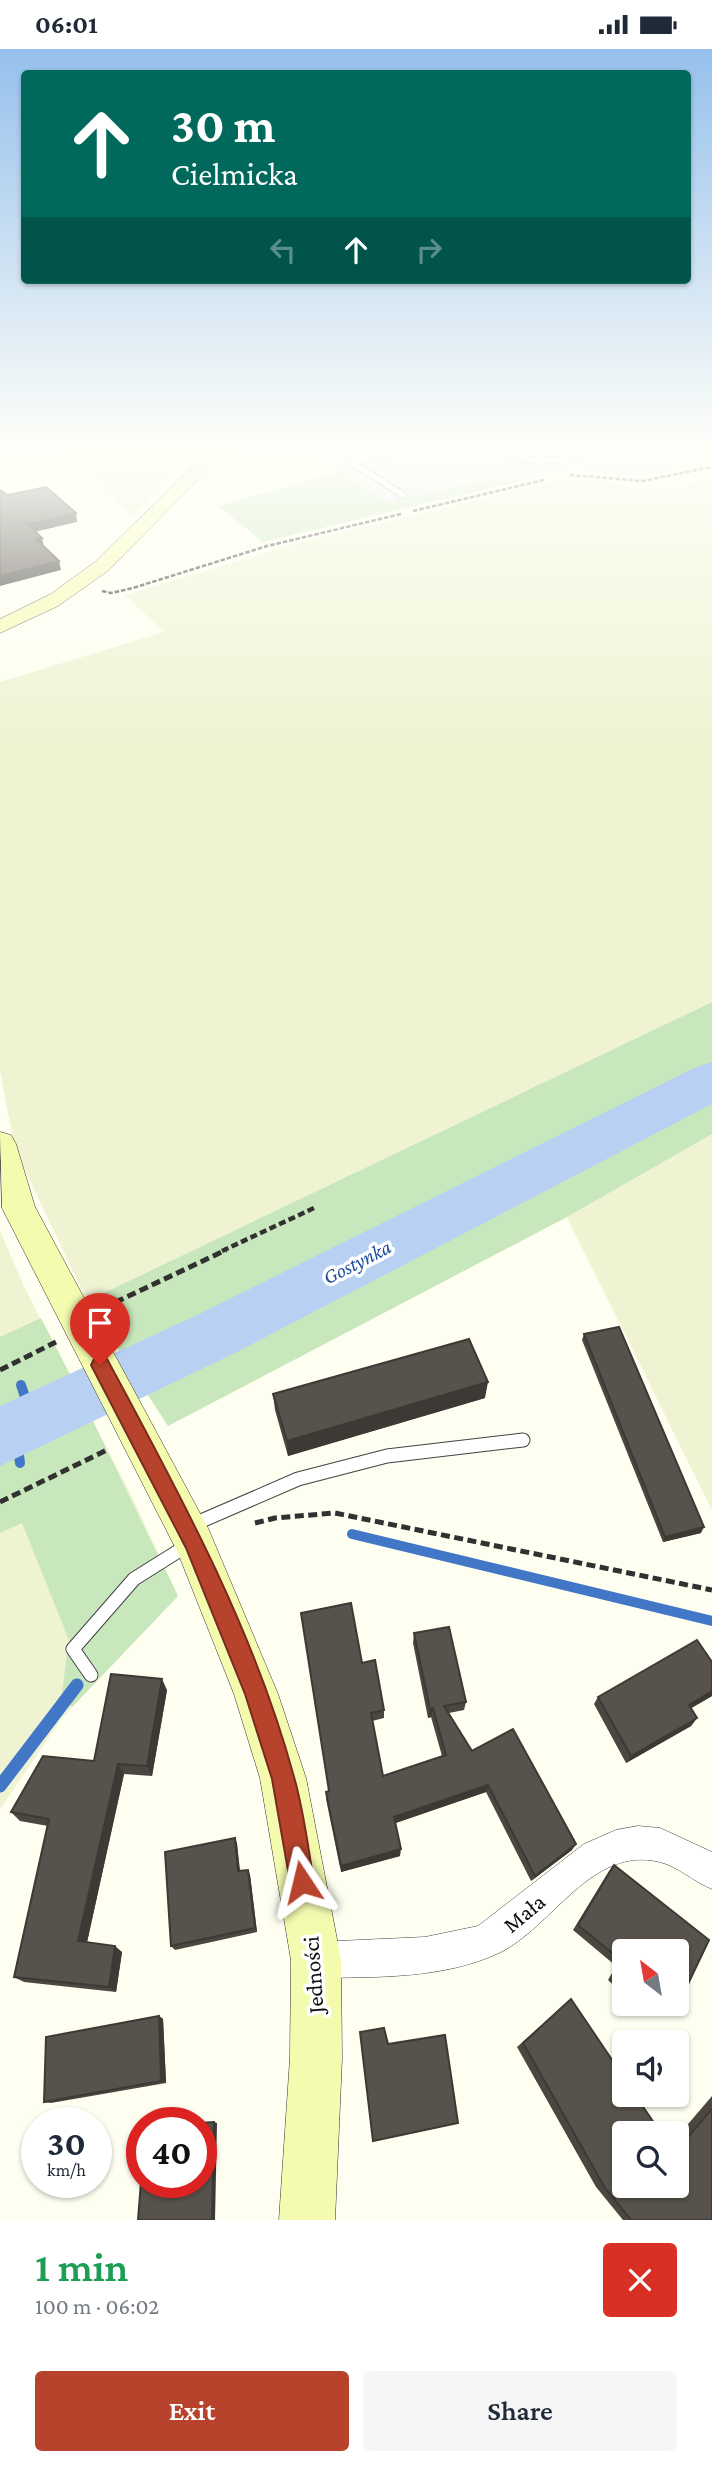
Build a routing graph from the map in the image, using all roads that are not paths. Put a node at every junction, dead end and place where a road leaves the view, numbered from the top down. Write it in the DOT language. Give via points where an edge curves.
graph roads {
  1 [pos="121,545"];
  2 [pos="0,627"];
  3 [pos="0,1144"];
  4 [pos="523,1440"];
  5 [pos="190,1535"];
  6 [pos="91,1675"];
  7 [pos="712,1872"];
  8 [pos="316,1960"];
  9 [pos="307,2220"];
  1 -- 2 [label="street" via="59,597"];
  3 -- 5 [label="street, Jedności" via="19,1208"];
  4 -- 5 [label="lane" via="387,1456 298,1479"];
  5 -- 6 [label="lane" via="134,1579 73,1649"];
  5 -- 8 [label="street, Jedności" via="256,1694 283,1779"];
  7 -- 8 [label="street, Mała" via="669,1845 623,1844 592,1858 484,1942 380,1959"];
  8 -- 9 [label="street, Jedności"];
}
